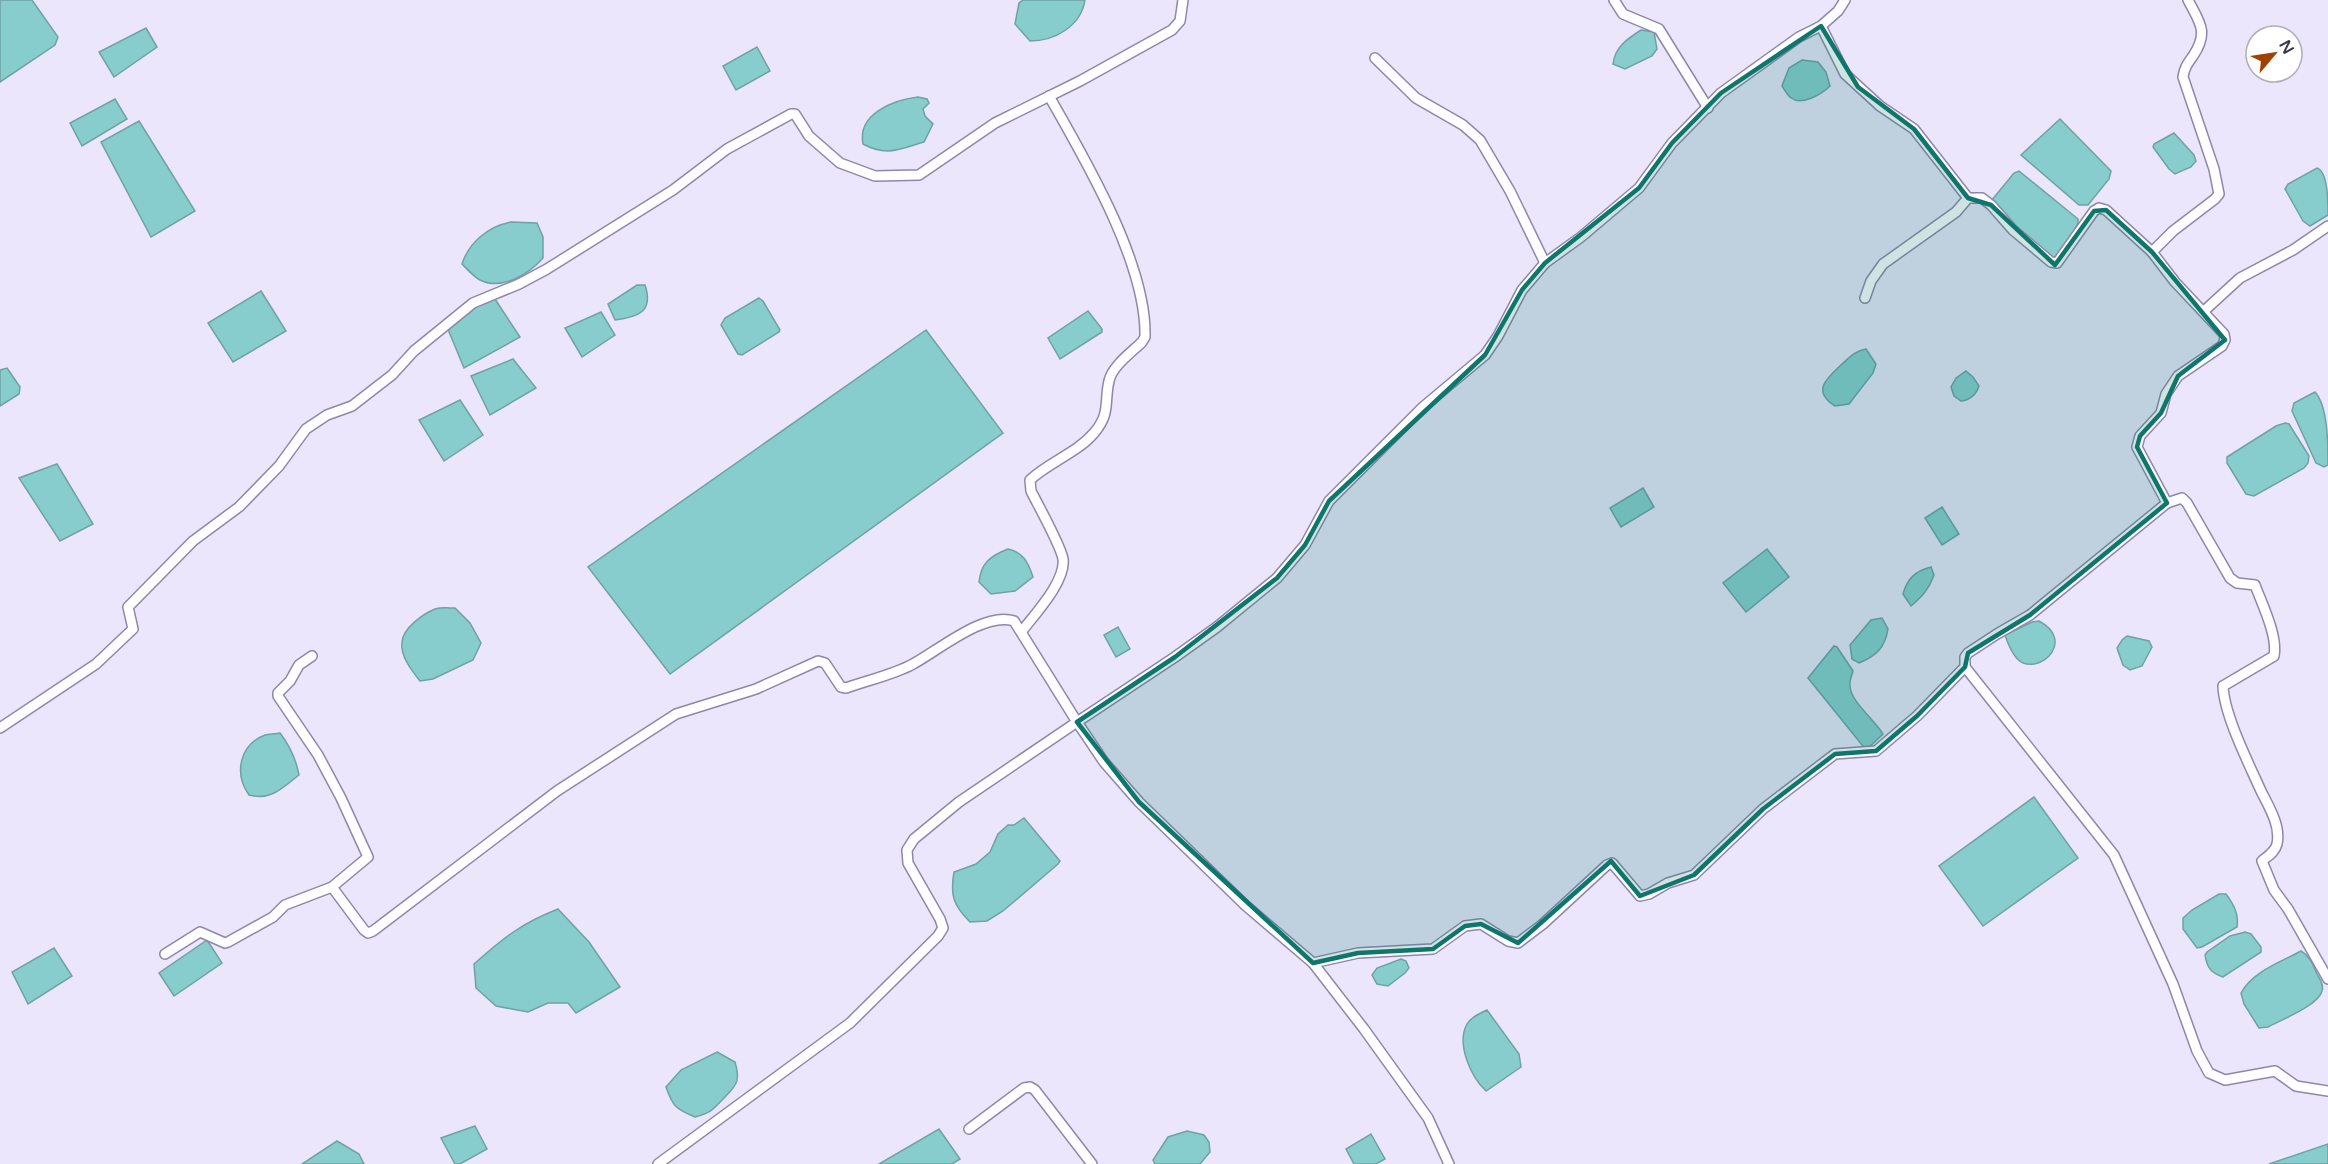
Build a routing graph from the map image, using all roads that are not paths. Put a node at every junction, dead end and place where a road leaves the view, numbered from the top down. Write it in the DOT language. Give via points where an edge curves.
graph roads {
  1 [pos="1184,0"];
  2 [pos="1614,0"];
  3 [pos="1845,0"];
  4 [pos="2188,0"];
  5 [pos="1821,26"];
  6 [pos="1376,58"];
  7 [pos="1049,96"];
  8 [pos="1708,108"];
  9 [pos="1968,198"];
  10 [pos="2328,226"];
  11 [pos="2152,252"];
  12 [pos="1545,263"];
  13 [pos="1865,298"];
  14 [pos="2204,311"];
  15 [pos="2167,503"];
  16 [pos="1022,631"];
  17 [pos="312,656"];
  18 [pos="1965,667"];
  19 [pos="1077,722"];
  20 [pos="0,728"];
  21 [pos="332,887"];
  22 [pos="165,954"];
  23 [pos="1313,963"];
  24 [pos="2328,978"];
  25 [pos="2328,1091"];
  26 [pos="969,1129"];
  27 [pos="658,1164"];
  28 [pos="1092,1164"];
  29 [pos="1449,1164"];
  1 -- 7 [label="street" via="1180,21 1172,30"];
  2 -- 8 [label="street" via="1623,14 1659,29"];
  3 -- 5 [label="street"];
  4 -- 11 [label="street" via="2203,34 2183,77 2219,194"];
  5 -- 8 [label="street" via="1799,37 1721,93"];
  5 -- 9 [label="street" via="1845,74 1880,106 1914,129"];
  6 -- 12 [label="street" via="1416,98 1463,125 1480,140"];
  7 -- 16 [label="street" via="1122,238 1136,278 1145,336 1109,379 1107,410 1094,433 1030,480 1031,491 1063,558 1058,582"];
  7 -- 20 [label="street" via="995,123 919,175 907,177 875,176 840,163 809,136 795,114 727,149 673,190 565,258 519,284 473,303 352,406 327,415 306,429 279,466 239,507 194,541 128,607 133,629 96,664"];
  8 -- 12 [label="street" via="1672,143 1639,188"];
  9 -- 11 [label="street" via="1982,198 2053,264 2099,208"];
  9 -- 13 [label="street" via="1956,212 1883,264"];
  10 -- 14 [label="street" via="2294,250 2240,278"];
  11 -- 14 [label="street"];
  12 -- 19 [label="street" via="1522,290 1485,355 1423,408 1329,501 1305,545 1277,579 1176,657"];
  14 -- 15 [label="street" via="2225,340 2178,376 2166,394 2161,413 2140,436 2137,447"];
  15 -- 18 [label="street" via="2030,615 1968,653"];
  15 -- 24 [label="street" via="2182,498 2230,578 2255,585 2273,636 2274,656 2223,686 2223,698 2276,823 2277,843 2262,861 2268,879"];
  16 -- 19 [label="street"];
  16 -- 21 [label="street" via="1004,617 992,620 911,665 846,688 841,687 825,663 818,661 756,688 676,714 557,791 368,933"];
  17 -- 21 [label="street" via="299,665 278,696 318,755 368,857"];
  18 -- 23 [label="street" via="1876,751 1835,754 1763,809 1694,875 1640,896 1612,863 1518,943 1481,924 1465,926 1433,949 1358,953"];
  18 -- 25 [label="street" via="2114,855 2209,1072 2226,1080 2275,1071 2296,1086"];
  19 -- 23 [label="street" via="1104,762 1139,802 1245,905"];
  19 -- 27 [label="street" via="959,802 914,839 907,850 909,863 940,919 943,928 938,936 850,1023"];
  21 -- 22 [label="street" via="285,905 273,917 228,942 200,932"];
  23 -- 29 [label="street" via="1428,1118"];
  26 -- 28 [label="street" via="1030,1087"];
}
